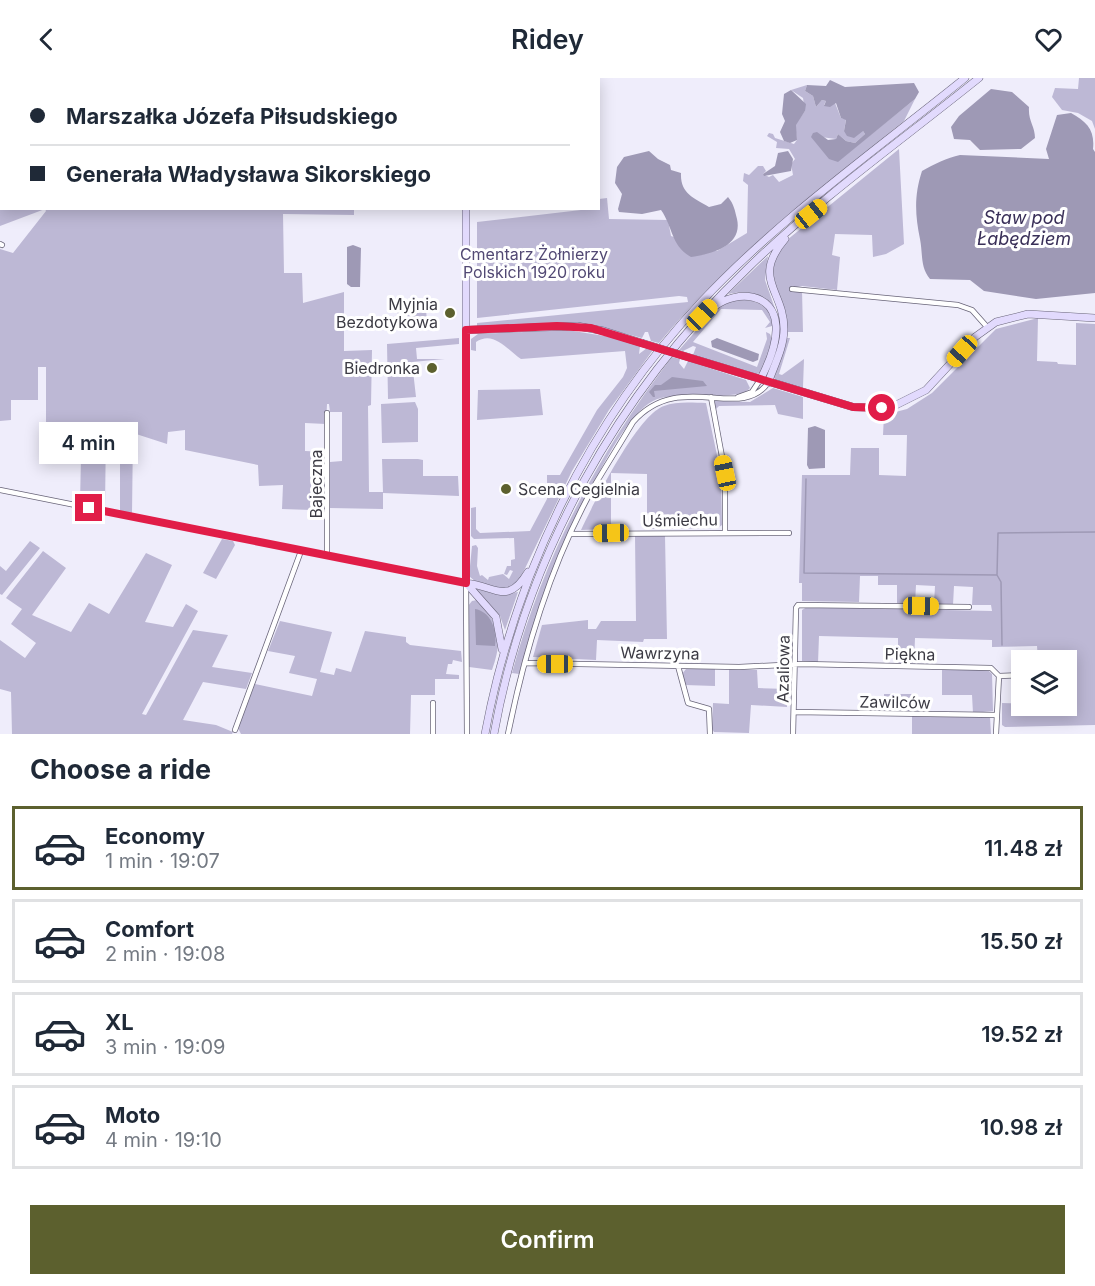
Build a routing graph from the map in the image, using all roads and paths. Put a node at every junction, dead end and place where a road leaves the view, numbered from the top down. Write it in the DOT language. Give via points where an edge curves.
graph roads {
  1 [pos="965,78"];
  2 [pos="979,78"];
  3 [pos="466,210"];
  4 [pos="797,225"];
  5 [pos="792,289"];
  6 [pos="1095,318"];
  7 [pos="693,325"];
  8 [pos="988,328"];
  9 [pos="466,330"];
  10 [pos="764,381"];
  11 [pos="711,397"];
  12 [pos="327,413"];
  13 [pos="0,490"];
  14 [pos="725,532"];
  15 [pos="789,532"];
  16 [pos="572,534"];
  17 [pos="301,551"];
  18 [pos="538,554"];
  19 [pos="327,556"];
  20 [pos="466,583"];
  21 [pos="969,607"];
  22 [pos="502,659"];
  23 [pos="525,663"];
  24 [pos="795,665"];
  25 [pos="678,666"];
  26 [pos="1011,675"];
  27 [pos="999,676"];
  28 [pos="433,703"];
  29 [pos="794,712"];
  30 [pos="997,715"];
  31 [pos="234,730"];
  32 [pos="433,734"];
  33 [pos="467,734"];
  34 [pos="485,734"];
  35 [pos="494,734"];
  36 [pos="508,734"];
  37 [pos="709,734"];
  38 [pos="793,734"];
  39 [pos="996,734"];
  1 -- 18 [label="main road" via="769,238 702,301 634,384 578,473"];
  2 -- 4 [label="main road"];
  3 -- 9 [label="main road"];
  4 -- 7 [label="main road" via="747,268"];
  4 -- 10 [label="main road" via="774,253 769,267 770,287 784,328 783,340"];
  5 -- 8 [label="street" via="958,305 972,310"];
  6 -- 8 [label="main road" via="1021,314"];
  7 -- 10 [label="main road" via="731,296 761,300 774,317 776,330"];
  7 -- 35 [label="main road" via="626,411 560,525 526,609 505,678"];
  8 -- 10 [label="main road" via="926,390 890,408 853,407"];
  9 -- 10 [label="main road, bridge" via="577,326"];
  9 -- 20 [label="main road"];
  10 -- 11 [label="street" via="754,397"];
  11 -- 14 [label="street" via="725,473"];
  11 -- 16 [label="street" via="665,399 642,413 592,490"];
  12 -- 19 [label="street, Bajeczna"];
  13 -- 17 [label="street"];
  14 -- 15 [label="street, Uśmiechu"];
  14 -- 16 [label="street, Uśmiechu"];
  16 -- 23 [label="street" via="544,601"];
  17 -- 19 [label="street"];
  17 -- 31 [label="street"];
  18 -- 20 [label="main road" via="522,582 510,591 499,593"];
  18 -- 22 [label="main road"];
  19 -- 20 [label="street"];
  20 -- 22 [label="main road" via="496,617"];
  20 -- 33 [label="street"];
  21 -- 24 [label="street, Azaliowa" via="798,605"];
  22 -- 34 [label="main road"];
  23 -- 25 [label="street, Wawrzyna"];
  23 -- 36 [label="street"];
  24 -- 25 [label="street, Wawrzyna"];
  24 -- 27 [label="street, Piękna" via="991,668"];
  24 -- 29 [label="street, Azaliowa"];
  25 -- 37 [label="street" via="688,703 709,709"];
  26 -- 27 [label="street, Piękna"];
  27 -- 30 [label="street"];
  28 -- 32 [label="street"];
  29 -- 30 [label="street, Zawilców"];
  29 -- 38 [label="street, Azaliowa"];
  30 -- 39 [label="street"];
}
